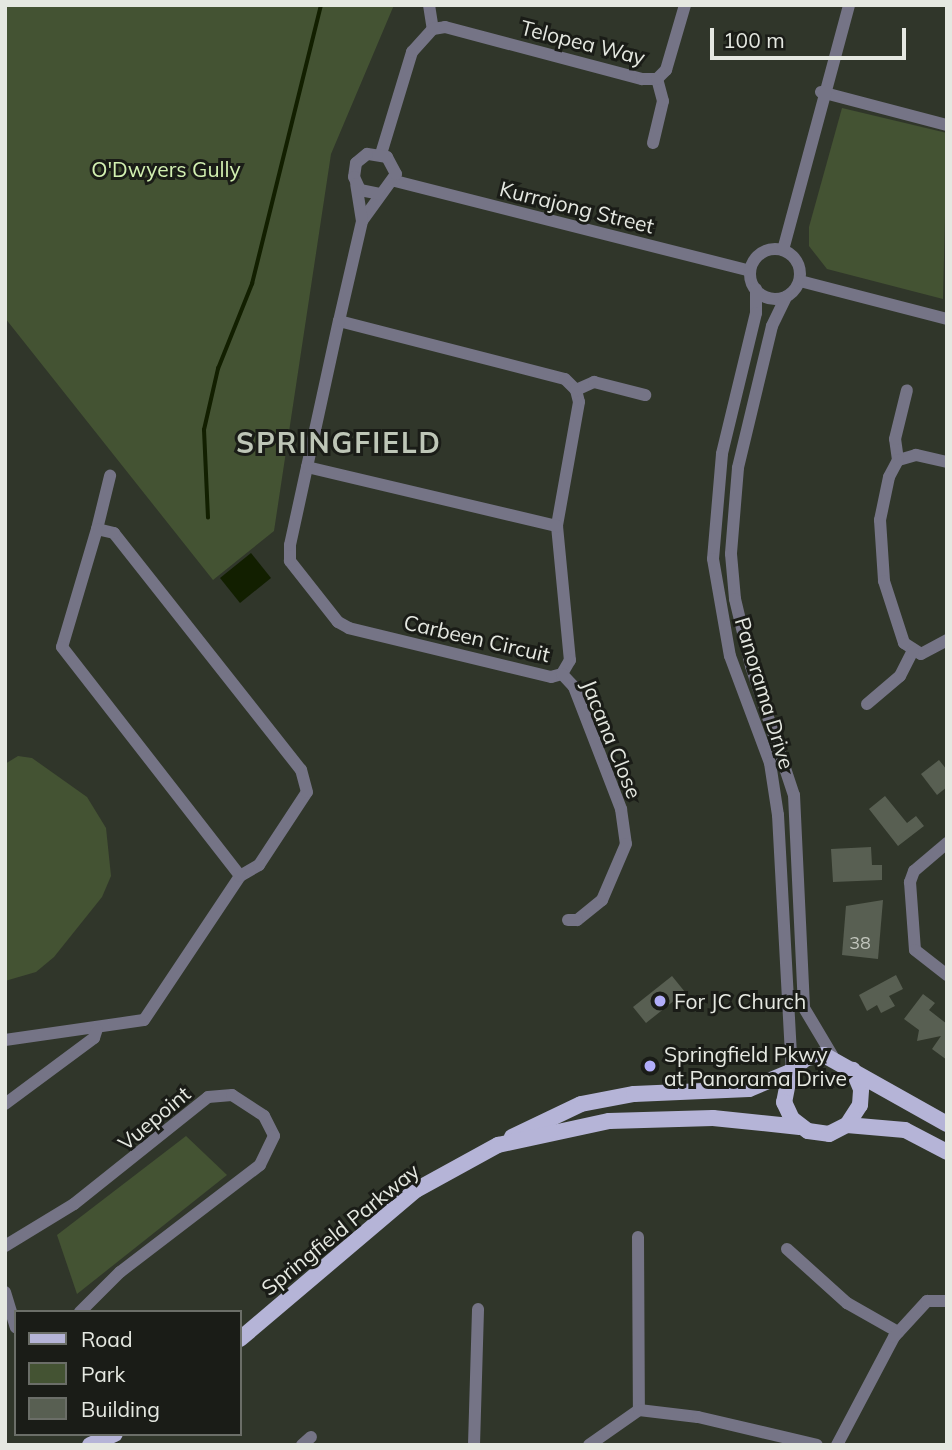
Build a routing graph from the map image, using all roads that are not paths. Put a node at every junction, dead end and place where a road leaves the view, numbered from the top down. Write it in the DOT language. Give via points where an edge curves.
graph roads {
  1 [pos="429,5"];
  2 [pos="685,5"];
  3 [pos="849,5"];
  4 [pos="433,29"];
  5 [pos="657,79"];
  6 [pos="821,92"];
  7 [pos="947,125"];
  8 [pos="653,144"];
  9 [pos="381,153"];
  10 [pos="394,181"];
  11 [pos="356,184"];
  12 [pos="380,194"];
  13 [pos="362,221"];
  14 [pos="783,250"];
  15 [pos="750,271"];
  16 [pos="800,281"];
  17 [pos="756,289"];
  18 [pos="786,297"];
  19 [pos="947,319"];
  20 [pos="339,321"];
  21 [pos="576,390"];
  22 [pos="907,390"];
  23 [pos="645,395"];
  24 [pos="898,460"];
  25 [pos="947,462"];
  26 [pos="307,467"];
  27 [pos="110,476"];
  28 [pos="557,526"];
  29 [pos="97,529"];
  30 [pos="947,640"];
  31 [pos="913,651"];
  32 [pos="562,674"];
  33 [pos="867,704"];
  34 [pos="947,843"];
  35 [pos="240,876"];
  36 [pos="568,920"];
  37 [pos="947,975"];
  38 [pos="97,1029"];
  39 [pos="5,1040"];
  40 [pos="832,1055"];
  41 [pos="853,1070"];
  42 [pos="791,1071"];
  43 [pos="5,1104"];
  44 [pos="847,1125"];
  45 [pos="947,1125"];
  46 [pos="800,1127"];
  47 [pos="498,1145"];
  48 [pos="947,1152"];
  49 [pos="638,1237"];
  50 [pos="5,1245"];
  51 [pos="786,1249"];
  52 [pos="5,1292"];
  53 [pos="947,1301"];
  54 [pos="478,1308"];
  55 [pos="82,1310"];
  56 [pos="14,1321"];
  57 [pos="898,1332"];
  58 [pos="242,1337"];
  59 [pos="639,1410"];
  60 [pos="110,1436"];
  61 [pos="90,1445"];
  62 [pos="474,1445"];
  63 [pos="589,1445"];
  64 [pos="817,1445"];
  65 [pos="837,1445"];
  1 -- 4 [label="street"];
  2 -- 5 [label="street, Telopea Way" via="666,70"];
  3 -- 6 [label="street"];
  4 -- 5 [label="street, Telopea Way" via="444,27"];
  4 -- 9 [label="street" via="412,52"];
  5 -- 8 [label="street" via="663,101"];
  6 -- 7 [label="street"];
  6 -- 14 [label="street"];
  9 -- 10 [label="street" via="395,168"];
  9 -- 11 [label="street" via="360,158 354,170"];
  10 -- 12 [label="street"];
  10 -- 15 [label="street, Kurrajong Street"];
  11 -- 12 [label="street" via="367,193"];
  11 -- 13 [label="street, Carbeen Circuit"];
  12 -- 13 [label="street, Carbeen Circuit"];
  13 -- 20 [label="street, Carbeen Circuit"];
  14 -- 15 [label="street" via="762,252"];
  14 -- 16 [label="street" via="799,265"];
  15 -- 17 [label="street"];
  16 -- 18 [label="street"];
  16 -- 19 [label="street"];
  17 -- 18 [label="street" via="770,299"];
  17 -- 42 [label="street, Panorama Drive" via="756,313 722,454 713,559 727,643 770,763 778,815"];
  18 -- 40 [label="street, Panorama Drive" via="772,326 738,468 731,554 735,599 751,666 794,795 804,1008"];
  20 -- 21 [label="street" via="565,379"];
  20 -- 26 [label="street, Carbeen Circuit"];
  21 -- 23 [label="street" via="594,382"];
  21 -- 28 [label="street, Carbeen Circuit"];
  22 -- 24 [label="street" via="895,439"];
  24 -- 25 [label="street" via="916,455"];
  24 -- 31 [label="street" via="889,477 880,520 884,581 897,628"];
  26 -- 28 [label="street"];
  26 -- 32 [label="street, Carbeen Circuit" via="290,561 338,622 551,677"];
  27 -- 29 [label="street"];
  28 -- 32 [label="street, Carbeen Circuit" via="570,660"];
  29 -- 35 [label="street" via="62,647"];
  29 -- 35 [label="street" via="114,533 307,780 307,792 259,865"];
  30 -- 31 [label="street" via="933,651"];
  31 -- 33 [label="street" via="900,676"];
  32 -- 36 [label="street, Jacana Close" via="574,687 621,808 625,844 601,900 577,920"];
  34 -- 37 [label="street" via="914,871 910,882 915,950"];
  35 -- 38 [label="street" via="150,1014"];
  38 -- 39 [label="street"];
  38 -- 43 [label="street" via="94,1038"];
  40 -- 41 [label="main road"];
  40 -- 42 [label="main road" via="806,1058"];
  41 -- 44 [label="main road" via="862,1096"];
  41 -- 45 [label="main road"];
  42 -- 46 [label="main road" via="784,1102"];
  42 -- 47 [label="main road" via="749,1089 634,1094 581,1104"];
  44 -- 46 [label="main road" via="829,1134"];
  44 -- 48 [label="main road" via="905,1130"];
  46 -- 47 [label="main road, Springfield Parkway" via="713,1118 609,1121"];
  47 -- 58 [label="main road, Springfield Parkway" via="416,1190"];
  49 -- 59 [label="street"];
  50 -- 55 [label="street, Vuepoint" via="105,1181 208,1097 232,1095 264,1116 274,1136 260,1166 131,1263"];
  51 -- 57 [label="street" via="833,1293"];
  52 -- 56 [label="street"];
  53 -- 57 [label="street" via="927,1301"];
  54 -- 62 [label="street"];
  57 -- 65 [label="street"];
  59 -- 63 [label="street"];
  59 -- 64 [label="street" via="698,1417"];
  60 -- 61 [label="main road"];
}
